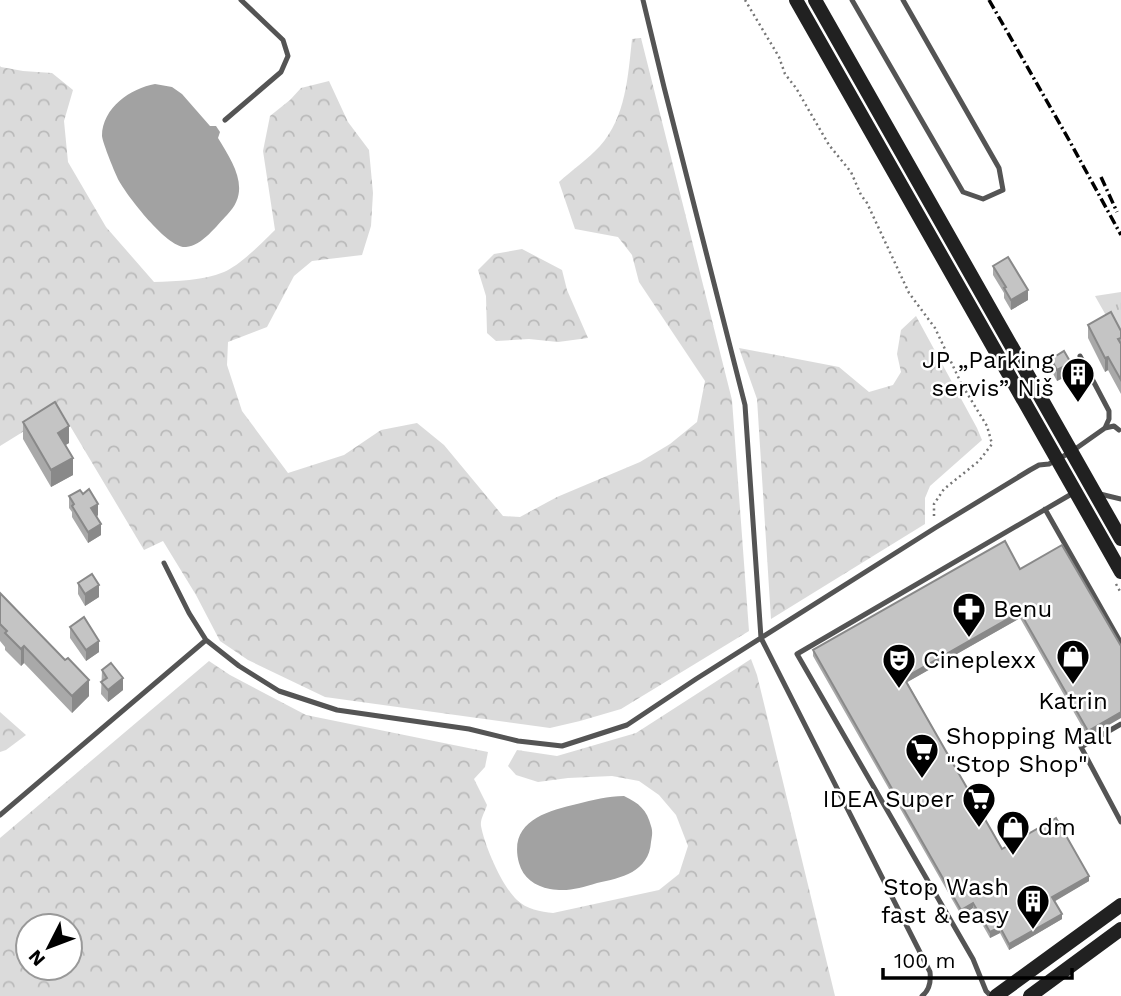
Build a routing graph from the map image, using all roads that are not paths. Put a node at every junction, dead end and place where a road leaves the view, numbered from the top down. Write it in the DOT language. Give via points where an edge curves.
graph roads {
  1 [pos="241,0"];
  2 [pos="643,0"];
  3 [pos="796,0"];
  4 [pos="815,0"];
  5 [pos="852,0"];
  6 [pos="903,0"];
  7 [pos="225,120"];
  8 [pos="1080,356"];
  9 [pos="1105,428"];
  10 [pos="1119,430"];
  11 [pos="1071,452"];
  12 [pos="1056,460"];
  13 [pos="1075,492"];
  14 [pos="1095,493"];
  15 [pos="1121,499"];
  16 [pos="1045,509"];
  17 [pos="1121,538"];
  18 [pos="164,563"];
  19 [pos="1121,572"];
  20 [pos="761,638"];
  21 [pos="206,640"];
  22 [pos="1121,643"];
  23 [pos="1121,724"];
  24 [pos="0,814"];
  25 [pos="1121,821"];
  26 [pos="1121,905"];
  27 [pos="1121,929"];
  28 [pos="922,996"];
  29 [pos="993,996"];
  30 [pos="1030,996"];
  1 -- 7 [label="lane" via="283,40 288,56 281,72"];
  2 -- 20 [label="lane" via="745,405"];
  3 -- 12 [label="main road"];
  4 -- 11 [label="main road"];
  5 -- 6 [label="lane" via="963,192 983,199 1003,190 999,168"];
  8 -- 9 [label="lane" via="1109,411"];
  9 -- 10 [label="lane"];
  9 -- 11 [label="lane"];
  11 -- 12 [label="lane"];
  11 -- 14 [label="main road"];
  12 -- 13 [label="main road"];
  12 -- 20 [label="lane" via="1039,465"];
  13 -- 16 [label="lane"];
  13 -- 19 [label="main road"];
  14 -- 15 [label="lane"];
  14 -- 17 [label="main road"];
  16 -- 22 [label="lane"];
  16 -- 29 [label="lane" via="797,654 986,991"];
  18 -- 21 [label="lane"];
  20 -- 21 [label="lane" via="627,725 562,746 337,710 279,691"];
  20 -- 28 [label="lane" via="930,972 931,982"];
  21 -- 24 [label="lane"];
  23 -- 25 [label="lane" via="1081,747"];
  26 -- 29 [label="main road"];
  27 -- 30 [label="main road"];
}
